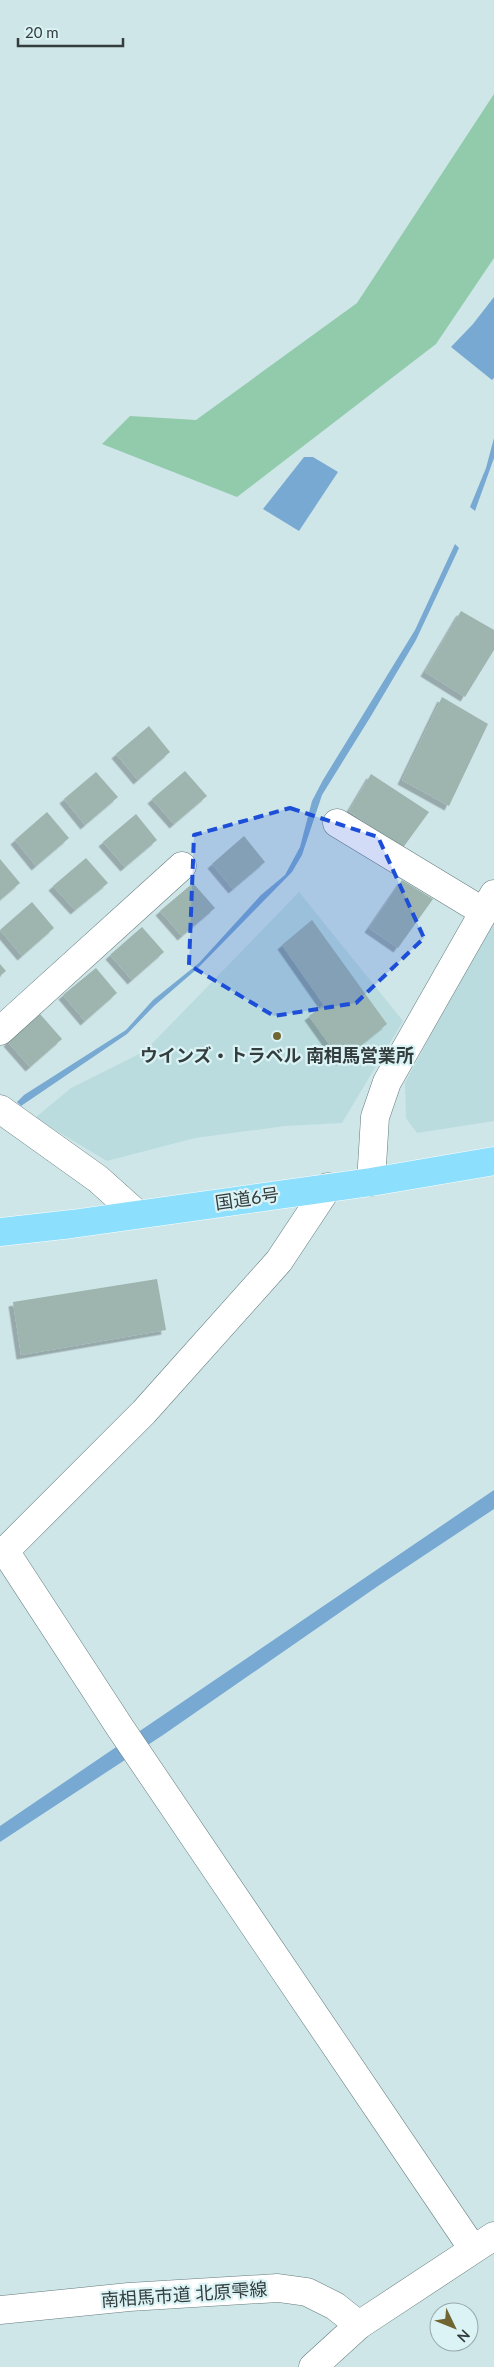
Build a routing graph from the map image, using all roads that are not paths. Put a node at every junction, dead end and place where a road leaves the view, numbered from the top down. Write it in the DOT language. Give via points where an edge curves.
graph roads {
  1 [pos="336,823"];
  2 [pos="182,866"];
  3 [pos="489,903"];
  4 [pos="0,1032"];
  5 [pos="0,1109"];
  6 [pos="494,1161"];
  7 [pos="371,1182"];
  8 [pos="328,1187"];
  9 [pos="137,1214"];
  10 [pos="0,1232"];
  11 [pos="484,2243"];
  12 [pos="0,2310"];
  13 [pos="359,2325"];
  14 [pos="313,2367"];
  1 -- 3 [label="street"];
  2 -- 4 [label="street"];
  3 -- 7 [label="street" via="387,1082 375,1117"];
  5 -- 9 [label="street" via="98,1179"];
  6 -- 7 [label="highway, 国道6号"];
  7 -- 8 [label="highway, 国道6号"];
  8 -- 9 [label="highway, 国道6号"];
  8 -- 11 [label="street" via="273,1268 144,1412 5,1552 121,1729"];
  9 -- 10 [label="highway, 国道6号"];
  11 -- 13 [label="street"];
  12 -- 13 [label="street, 南相馬市道 北原雫線" via="129,2297 278,2288 307,2292 335,2306"];
  13 -- 14 [label="street"];
}
